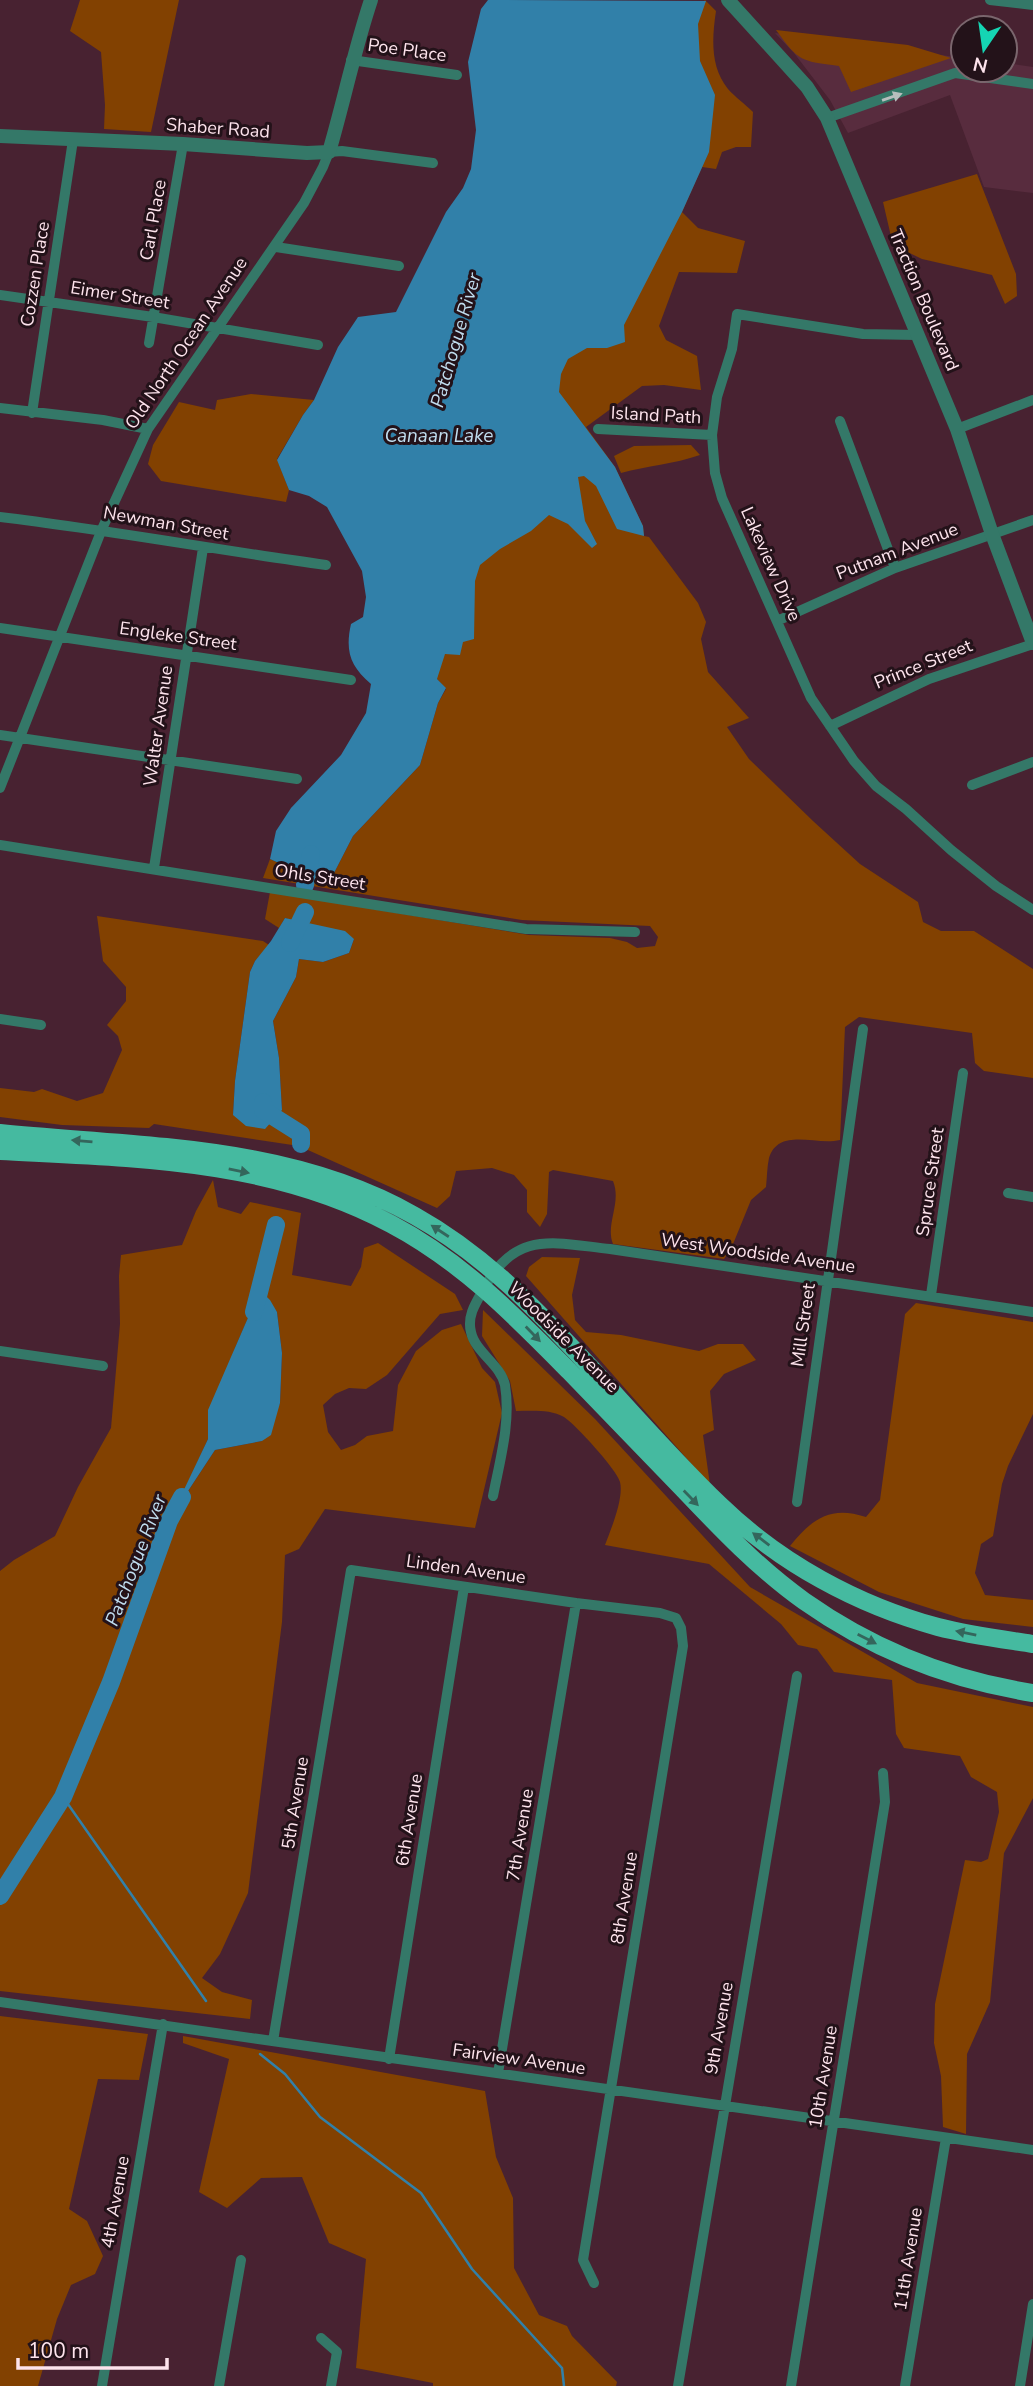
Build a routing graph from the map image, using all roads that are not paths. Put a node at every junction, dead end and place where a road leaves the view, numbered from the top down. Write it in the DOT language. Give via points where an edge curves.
graph roads {
  1 [pos="371,0"];
  2 [pos="728,0"];
  3 [pos="990,0"];
  4 [pos="1033,5"];
  5 [pos="351,60"];
  6 [pos="457,75"];
  7 [pos="1033,84"];
  8 [pos="827,118"];
  9 [pos="0,136"];
  10 [pos="73,139"];
  11 [pos="183,144"];
  12 [pos="328,152"];
  13 [pos="433,163"];
  14 [pos="276,247"];
  15 [pos="398,266"];
  16 [pos="0,295"];
  17 [pos="49,302"];
  18 [pos="153,317"];
  19 [pos="218,329"];
  20 [pos="917,335"];
  21 [pos="149,343"];
  22 [pos="318,345"];
  23 [pos="1033,400"];
  24 [pos="0,408"];
  25 [pos="32,413"];
  26 [pos="840,421"];
  27 [pos="148,429"];
  28 [pos="598,429"];
  29 [pos="957,429"];
  30 [pos="712,435"];
  31 [pos="0,517"];
  32 [pos="1033,520"];
  33 [pos="102,529"];
  34 [pos="992,534"];
  35 [pos="203,548"];
  36 [pos="326,565"];
  37 [pos="895,568"];
  38 [pos="777,621"];
  39 [pos="0,628"];
  40 [pos="61,636"];
  41 [pos="1033,643"];
  42 [pos="186,654"];
  43 [pos="351,680"];
  44 [pos="830,726"];
  45 [pos="0,735"];
  46 [pos="21,738"];
  47 [pos="171,760"];
  48 [pos="1033,762"];
  49 [pos="297,779"];
  50 [pos="972,785"];
  51 [pos="0,788"];
  52 [pos="0,845"];
  53 [pos="154,868"];
  54 [pos="1033,910"];
  55 [pos="635,932"];
  56 [pos="0,1019"];
  57 [pos="41,1025"];
  58 [pos="863,1029"];
  59 [pos="963,1073"];
  60 [pos="0,1133"];
  61 [pos="0,1151"];
  62 [pos="1008,1193"];
  63 [pos="1033,1197"];
  64 [pos="490,1279"];
  65 [pos="827,1281"];
  66 [pos="931,1295"];
  67 [pos="1033,1312"];
  68 [pos="0,1351"];
  69 [pos="103,1366"];
  70 [pos="493,1496"];
  71 [pos="797,1502"];
  72 [pos="351,1570"];
  73 [pos="464,1587"];
  74 [pos="576,1603"];
  75 [pos="1033,1644"];
  76 [pos="797,1676"];
  77 [pos="1033,1693"];
  78 [pos="883,1773"];
  79 [pos="0,2002"];
  80 [pos="163,2024"];
  81 [pos="273,2041"];
  82 [pos="389,2059"];
  83 [pos="498,2073"];
  84 [pos="610,2089"];
  85 [pos="724,2106"];
  86 [pos="834,2122"];
  87 [pos="946,2138"];
  88 [pos="1033,2150"];
  89 [pos="241,2260"];
  90 [pos="594,2283"];
  91 [pos="1033,2304"];
  92 [pos="321,2338"];
  93 [pos="102,2386"];
  94 [pos="219,2386"];
  95 [pos="331,2386"];
  96 [pos="678,2386"];
  97 [pos="791,2386"];
  98 [pos="905,2386"];
  99 [pos="1020,2386"];
  1 -- 5 [label="street, Old North Ocean Avenue"];
  2 -- 8 [label="street, Traction Boulevard" via="807,87"];
  3 -- 4 [label="street"];
  5 -- 6 [label="street, Poe Place"];
  5 -- 12 [label="street, Old North Ocean Avenue"];
  8 -- 7 [label="street, one-way" via="955,74"];
  8 -- 20 [label="street, Traction Boulevard"];
  9 -- 10 [label="street, Shaber Road"];
  10 -- 11 [label="street, Shaber Road"];
  10 -- 17 [label="street, Cozzen Place"];
  11 -- 12 [label="street, Shaber Road"];
  11 -- 18 [label="street, Carl Place"];
  12 -- 13 [label="street, Shaber Road"];
  12 -- 14 [label="street, Old North Ocean Avenue"];
  14 -- 15 [label="street"];
  14 -- 19 [label="street, Old North Ocean Avenue"];
  16 -- 17 [label="street, Eimer Street"];
  17 -- 18 [label="street, Eimer Street"];
  17 -- 25 [label="street, Cozzen Place"];
  18 -- 19 [label="street, Eimer Street"];
  18 -- 21 [label="street, Carl Place"];
  19 -- 22 [label="street, Eimer Street"];
  19 -- 27 [label="street, Old North Ocean Avenue"];
  20 -- 29 [label="street, Traction Boulevard"];
  20 -- 30 [label="street, Lakeview Drive" via="863,334 737,314"];
  23 -- 29 [label="street"];
  24 -- 25 [label="street"];
  25 -- 27 [label="street"];
  26 -- 37 [label="street"];
  27 -- 33 [label="street, Old North Ocean Avenue"];
  28 -- 30 [label="street, Island Path"];
  29 -- 34 [label="street, Traction Boulevard"];
  30 -- 38 [label="street, Lakeview Drive" via="722,498"];
  31 -- 33 [label="street, Newman Street"];
  32 -- 34 [label="street, Putnam Avenue"];
  33 -- 35 [label="street, Newman Street"];
  33 -- 40 [label="street, Old North Ocean Avenue"];
  34 -- 37 [label="street, Putnam Avenue"];
  34 -- 41 [label="street, Traction Boulevard"];
  35 -- 36 [label="street, Newman Street"];
  35 -- 42 [label="street, Walter Avenue"];
  37 -- 38 [label="street, Putnam Avenue"];
  38 -- 44 [label="street, Lakeview Drive" via="811,698"];
  39 -- 40 [label="street, Engleke Street"];
  40 -- 42 [label="street, Engleke Street"];
  40 -- 46 [label="street, Old North Ocean Avenue"];
  41 -- 44 [label="street, Prince Street" via="929,680"];
  42 -- 43 [label="street, Engleke Street"];
  42 -- 47 [label="street, Walter Avenue"];
  44 -- 54 [label="street, Lakeview Drive" via="876,786 996,886"];
  45 -- 46 [label="street"];
  46 -- 47 [label="street"];
  46 -- 51 [label="street, Old North Ocean Avenue"];
  47 -- 49 [label="street"];
  47 -- 53 [label="street, Walter Avenue"];
  48 -- 50 [label="street"];
  52 -- 53 [label="street, Ohls Street"];
  53 -- 55 [label="street, Ohls Street" via="526,929"];
  56 -- 57 [label="street"];
  58 -- 65 [label="street, Mill Street"];
  59 -- 66 [label="street, Spruce Street"];
  64 -- 60 [label="main road, Woodside Avenue, one-way" via="446,1234 366,1192 305,1170 215,1153"];
  61 -- 64 [label="main road, Woodside Avenue, one-way" via="183,1163 291,1183 389,1223"];
  62 -- 63 [label="street"];
  64 -- 65 [label="street, West Woodside Avenue" via="523,1248 549,1242"];
  64 -- 70 [label="street" via="471,1315 470,1330 505,1382 507,1419"];
  75 -- 64 [label="main road, Woodside Avenue, one-way" via="905,1617 838,1588 778,1553 721,1507 557,1332"];
  64 -- 77 [label="main road, Woodside Avenue, one-way" via="504,1304 746,1554 802,1600 897,1654 967,1679"];
  65 -- 66 [label="street, West Woodside Avenue"];
  65 -- 71 [label="street, Mill Street"];
  66 -- 67 [label="street, West Woodside Avenue"];
  68 -- 69 [label="street"];
  72 -- 73 [label="street, Linden Avenue"];
  72 -- 81 [label="street, 5th Avenue"];
  73 -- 74 [label="street, Linden Avenue"];
  73 -- 82 [label="street, 6th Avenue"];
  74 -- 83 [label="street, 7th Avenue"];
  74 -- 84 [label="street, 8th Avenue" via="676,1618 683,1646"];
  76 -- 85 [label="street, 9th Avenue"];
  78 -- 86 [label="street, 10th Avenue" via="886,1795"];
  79 -- 80 [label="street, Fairview Avenue"];
  80 -- 81 [label="street, Fairview Avenue"];
  80 -- 93 [label="street, 4th Avenue"];
  81 -- 82 [label="street, Fairview Avenue"];
  82 -- 83 [label="street, Fairview Avenue"];
  83 -- 84 [label="street, Fairview Avenue"];
  84 -- 85 [label="street, Fairview Avenue"];
  84 -- 90 [label="street, 8th Avenue" via="583,2260"];
  85 -- 86 [label="street, Fairview Avenue"];
  85 -- 96 [label="street, 9th Avenue"];
  86 -- 87 [label="street, Fairview Avenue"];
  86 -- 97 [label="street, 10th Avenue"];
  87 -- 88 [label="street, Fairview Avenue"];
  87 -- 98 [label="street, 11th Avenue"];
  89 -- 94 [label="street"];
  91 -- 99 [label="street"];
  92 -- 95 [label="street" via="337,2352"];
}
